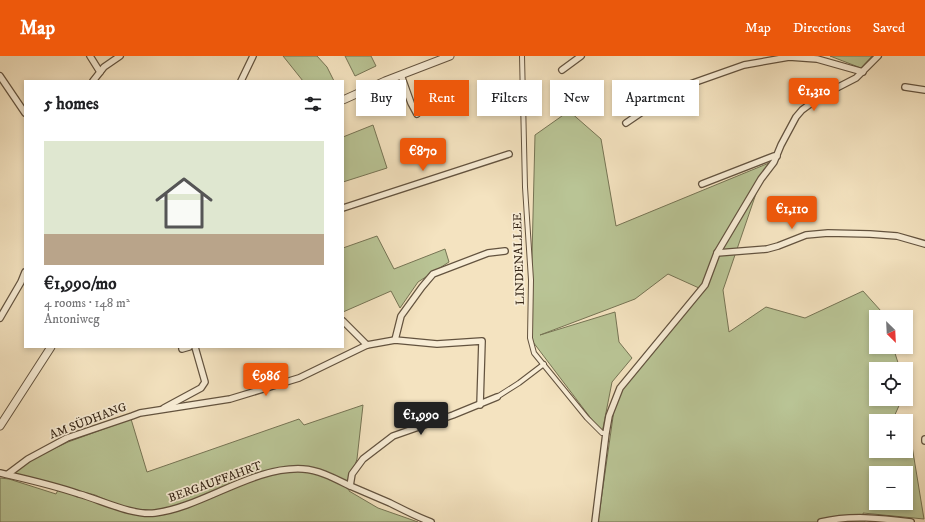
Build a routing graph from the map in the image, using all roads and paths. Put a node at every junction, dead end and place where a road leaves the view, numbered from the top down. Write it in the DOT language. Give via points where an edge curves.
graph roads {
  1 [pos="90,56"];
  2 [pos="120,56"];
  3 [pos="253,56"];
  4 [pos="450,56"];
  5 [pos="522,56"];
  6 [pos="581,56"];
  7 [pos="878,56"];
  8 [pos="562,70"];
  9 [pos="100,72"];
  10 [pos="863,72"];
  11 [pos="401,75"];
  12 [pos="0,76"];
  13 [pos="94,80"];
  14 [pos="241,80"];
  15 [pos="905,87"];
  16 [pos="925,90"];
  17 [pos="344,100"];
  18 [pos="414,108"];
  19 [pos="24,112"];
  20 [pos="626,123"];
  21 [pos="509,154"];
  22 [pos="777,156"];
  23 [pos="702,184"];
  24 [pos="344,208"];
  25 [pos="925,244"];
  26 [pos="505,251"];
  27 [pos="717,254"];
  28 [pos="24,274"];
  29 [pos="0,318"];
  30 [pos="344,322"];
  31 [pos="396,340"];
  32 [pos="367,345"];
  33 [pos="50,348"];
  34 [pos="186,348"];
  35 [pos="195,348"];
  36 [pos="182,349"];
  37 [pos="544,364"];
  38 [pos="496,397"];
  39 [pos="480,405"];
  40 [pos="160,410"];
  41 [pos="0,426"];
  42 [pos="606,433"];
  43 [pos="0,473"];
  44 [pos="8,474"];
  45 [pos="350,486"];
  46 [pos="431,522"];
  47 [pos="595,522"];
  48 [pos="821,522"];
  49 [pos="911,522"];
  1 -- 9 [label="street"];
  2 -- 9 [label="street"];
  3 -- 14 [label="street"];
  4 -- 11 [label="street"];
  5 -- 37 [label="street, LINDENALLEE" via="525,186 531,280 530,338 534,353"];
  6 -- 8 [label="street"];
  7 -- 10 [label="street"];
  9 -- 13 [label="street"];
  10 -- 20 [label="street" via="816,59 789,57 744,65 676,89"];
  10 -- 22 [label="street" via="850,83 825,94 802,110"];
  11 -- 17 [label="street"];
  11 -- 18 [label="street"];
  12 -- 19 [label="street"];
  15 -- 16 [label="street"];
  21 -- 24 [label="street"];
  22 -- 23 [label="street"];
  22 -- 27 [label="street"];
  25 -- 27 [label="street" via="897,236 828,233 806,235 767,249"];
  26 -- 31 [label="street" via="488,253 433,274 401,316"];
  27 -- 42 [label="street" via="705,285 620,388 609,416"];
  28 -- 29 [label="street"];
  30 -- 32 [label="street"];
  31 -- 32 [label="street, AM SÜDHANG"];
  31 -- 39 [label="street, AM SÜDHANG" via="437,344 482,341"];
  32 -- 40 [label="street, AM SÜDHANG" via="292,380 230,399"];
  33 -- 41 [label="street"];
  34 -- 36 [label="street"];
  35 -- 40 [label="street, AM SÜDHANG" via="204,382 201,388"];
  37 -- 38 [label="street"];
  37 -- 42 [label="street, LINDENALLEE" via="587,418"];
  38 -- 39 [label="street"];
  39 -- 45 [label="street" via="393,436 363,459 352,474"];
  40 -- 44 [label="street, AM SÜDHANG" via="140,413 67,438 28,459"];
  42 -- 47 [label="street"];
  43 -- 44 [label="street, BERGAUFFAHRT"];
  44 -- 45 [label="street, BERGAUFFAHRT" via="136,513 153,514 179,508 242,482 291,469 318,472"];
  45 -- 46 [label="street, BERGAUFFAHRT"];
  48 -- 49 [label="street" via="869,518"];
}
